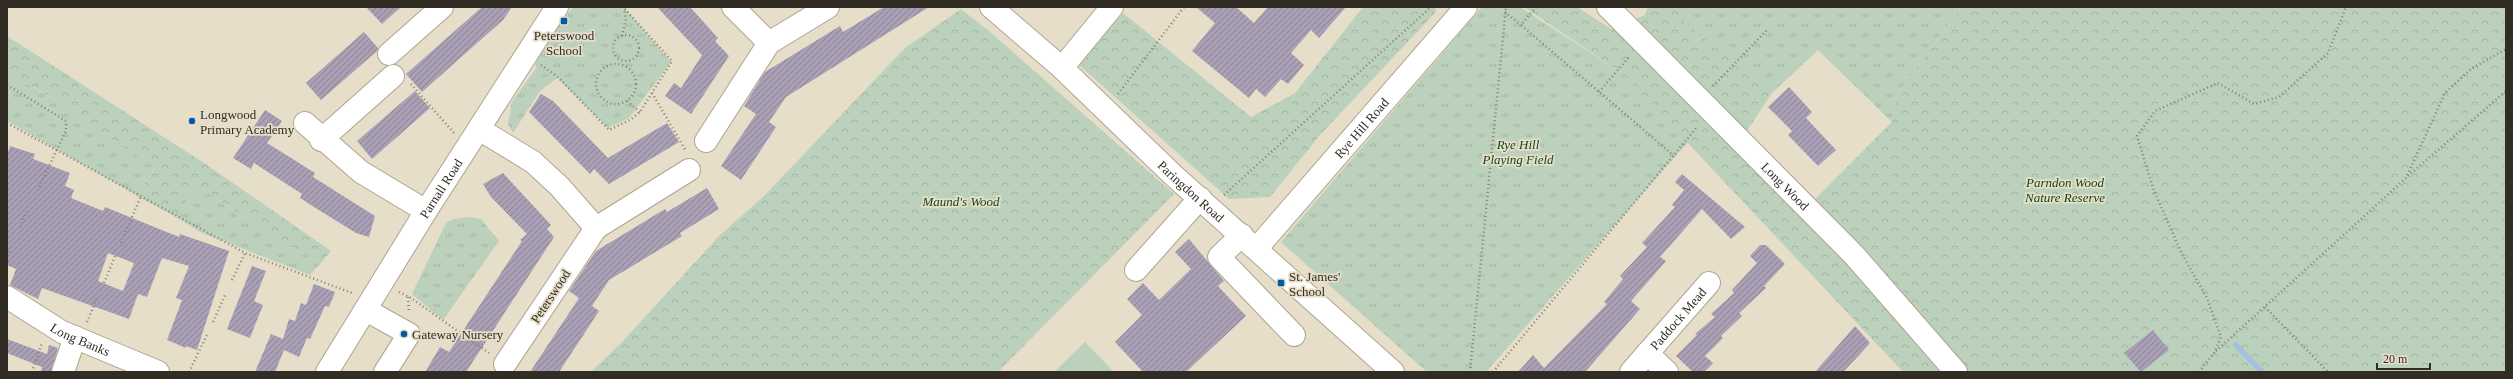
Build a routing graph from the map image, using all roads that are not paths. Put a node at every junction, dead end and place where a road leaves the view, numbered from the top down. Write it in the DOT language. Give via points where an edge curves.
graph roads {
  1 [pos="442,7"];
  2 [pos="557,7"];
  3 [pos="733,7"];
  4 [pos="828,7"];
  5 [pos="991,7"];
  6 [pos="1112,7"];
  7 [pos="1466,7"];
  8 [pos="1608,7"];
  9 [pos="769,43"];
  10 [pos="390,54"];
  11 [pos="1062,68"];
  12 [pos="401,79"];
  13 [pos="305,123"];
  14 [pos="479,129"];
  15 [pos="321,140"];
  16 [pos="706,141"];
  17 [pos="688,161"];
  18 [pos="1200,198"];
  19 [pos="426,211"];
  20 [pos="596,228"];
  21 [pos="1249,241"];
  22 [pos="1136,270"];
  23 [pos="1709,283"];
  24 [pos="7,296"];
  25 [pos="373,298"];
  26 [pos="1294,335"];
  27 [pos="77,338"];
  28 [pos="1647,353"];
  29 [pos="505,364"];
  30 [pos="64,372"];
  31 [pos="158,372"];
  32 [pos="327,372"];
  33 [pos="385,372"];
  34 [pos="1393,372"];
  35 [pos="1631,372"];
  36 [pos="1667,372"];
  37 [pos="1956,372"];
  1 -- 10 [label="street"];
  2 -- 14 [label="street, Parnall Road"];
  3 -- 9 [label="street"];
  4 -- 9 [label="street"];
  5 -- 11 [label="street, Paringdon Road"];
  6 -- 11 [label="street"];
  7 -- 21 [label="street, Rye Hill Road"];
  8 -- 37 [label="street, Long Wood" via="1854,255"];
  9 -- 16 [label="street"];
  11 -- 18 [label="street, Paringdon Road"];
  12 -- 15 [label="street"];
  13 -- 15 [label="street"];
  14 -- 19 [label="street, Parnall Road"];
  14 -- 20 [label="street" via="533,162 559,186"];
  15 -- 19 [label="street" via="362,172"];
  17 -- 20 [label="street, Peterswood"];
  18 -- 21 [label="street, Paringdon Road"];
  18 -- 22 [label="street"];
  19 -- 25 [label="street, Parnall Road"];
  20 -- 29 [label="street, Peterswood"];
  21 -- 26 [label="street, Rye Hill Road" via="1219,257"];
  21 -- 34 [label="street, Paringdon Road"];
  23 -- 28 [label="street, Paddock Mead"];
  24 -- 27 [label="street, Long Banks"];
  25 -- 32 [label="street, Parnall Road"];
  25 -- 33 [label="street" via="409,334"];
  27 -- 30 [label="street"];
  27 -- 31 [label="street, Long Banks"];
  28 -- 35 [label="street, Paddock Mead"];
  28 -- 36 [label="street, Paddock Mead"];
}
